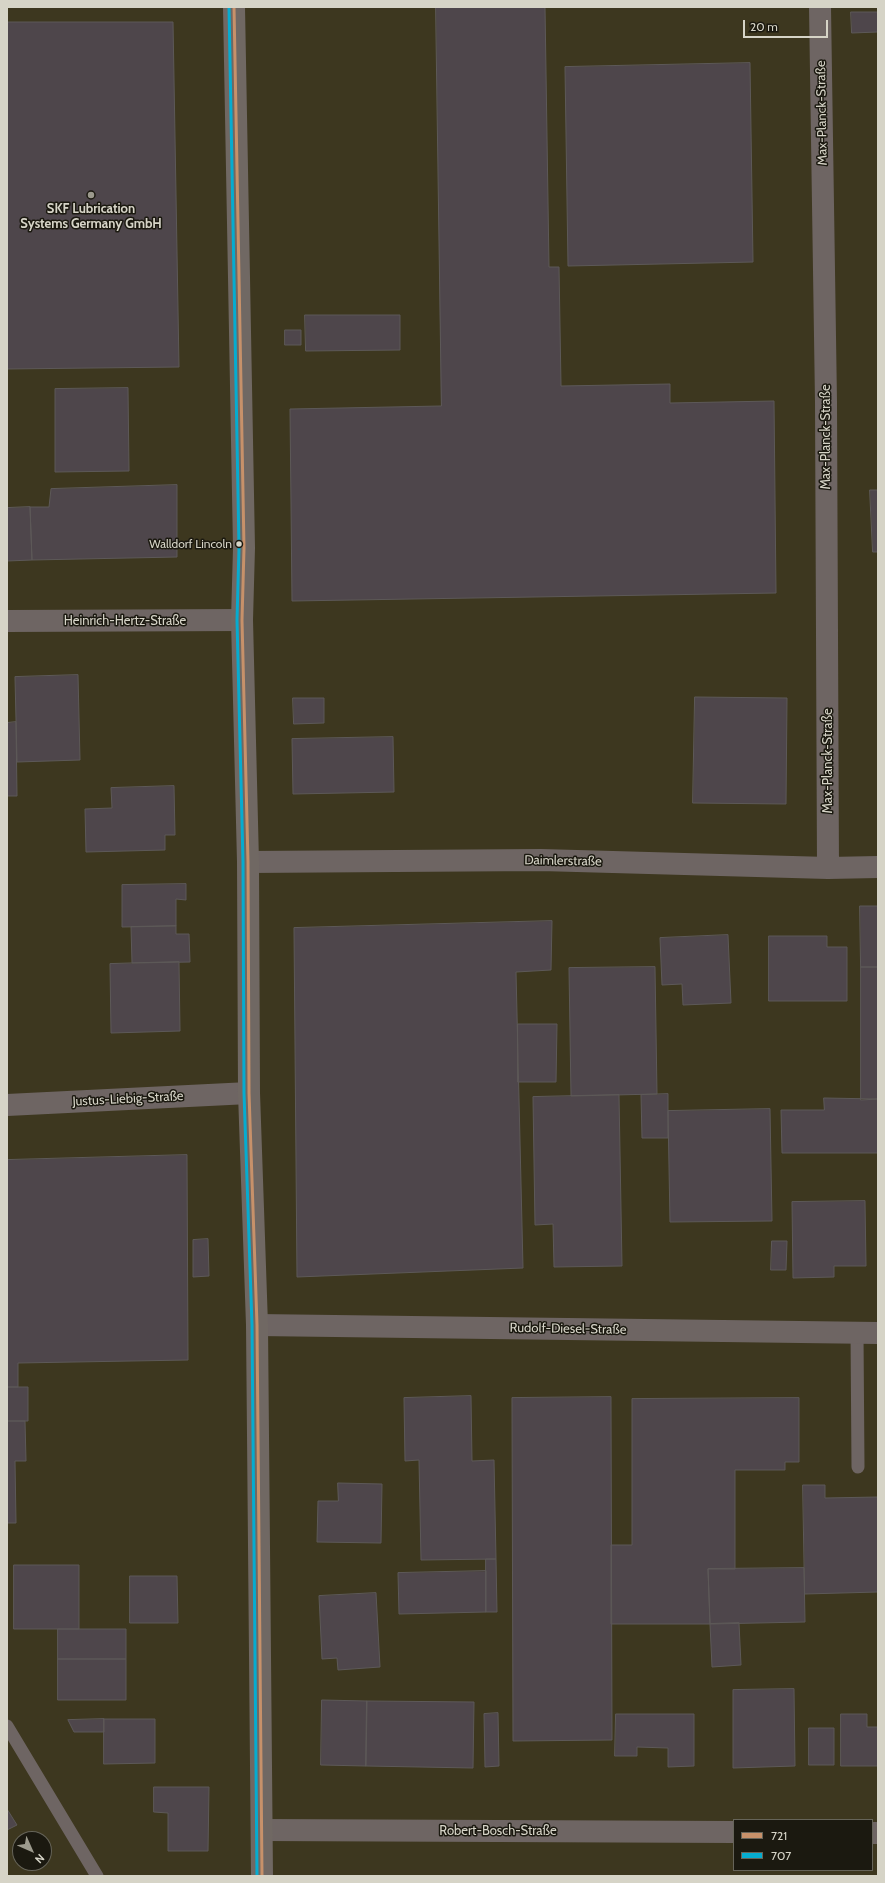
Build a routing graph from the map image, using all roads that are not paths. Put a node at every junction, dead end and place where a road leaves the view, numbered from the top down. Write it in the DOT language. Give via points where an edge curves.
graph roads {
  1 [pos="234,7"];
  2 [pos="820,7"];
  3 [pos="242,620"];
  4 [pos="7,622"];
  5 [pos="248,862"];
  6 [pos="878,867"];
  7 [pos="828,868"];
  8 [pos="249,1093"];
  9 [pos="7,1105"];
  10 [pos="257,1325"];
  11 [pos="857,1333"];
  12 [pos="878,1333"];
  13 [pos="858,1467"];
  14 [pos="7,1726"];
  15 [pos="262,1830"];
  16 [pos="733,1832"];
  17 [pos="97,1876"];
  18 [pos="262,1876"];
  1 -- 3 [label="street" via="244,548"];
  2 -- 7 [label="street, Max-Planck-Straße" via="826,402"];
  3 -- 4 [label="street, Heinrich-Hertz-Straße"];
  3 -- 5 [label="street"];
  5 -- 7 [label="street, Daimlerstraße" via="541,860"];
  5 -- 8 [label="street"];
  6 -- 7 [label="street, Daimlerstraße"];
  8 -- 9 [label="street, Justus-Liebig-Straße"];
  8 -- 10 [label="street"];
  10 -- 11 [label="street, Rudolf-Diesel-Straße"];
  10 -- 15 [label="street"];
  11 -- 12 [label="street, Rudolf-Diesel-Straße"];
  11 -- 13 [label="lane"];
  14 -- 17 [label="lane"];
  15 -- 16 [label="street, Robert-Bosch-Straße"];
  15 -- 18 [label="street"];
}
